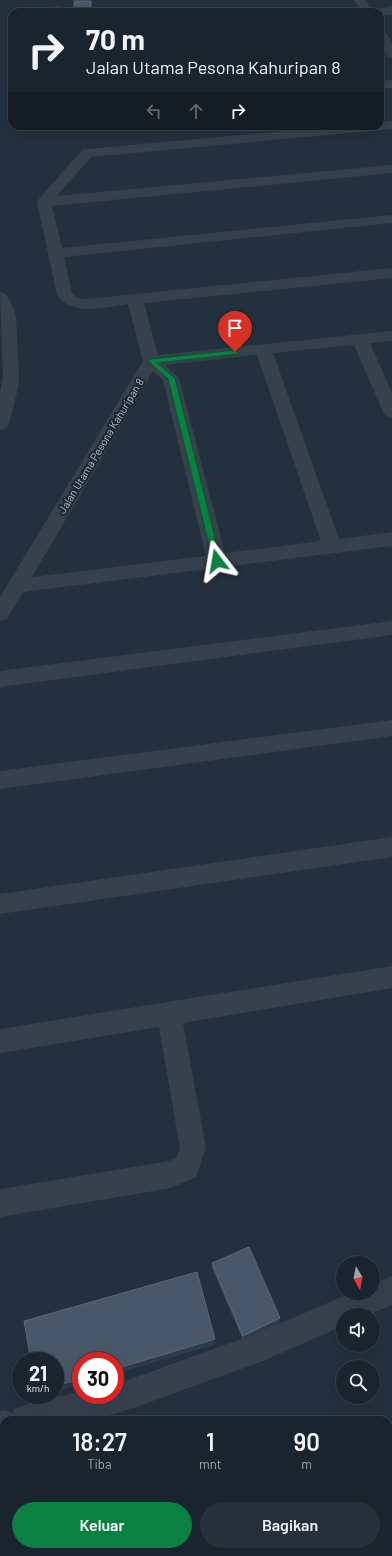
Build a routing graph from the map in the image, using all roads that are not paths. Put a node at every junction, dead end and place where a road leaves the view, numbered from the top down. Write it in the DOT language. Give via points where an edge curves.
graph roads {
  1 [pos="338,130"];
  2 [pos="392,169"];
  3 [pos="44,202"];
  4 [pos="392,219"];
  5 [pos="55,253"];
  6 [pos="392,273"];
  7 [pos="0,297"];
  8 [pos="134,299"];
  9 [pos="392,336"];
  10 [pos="360,339"];
  11 [pos="263,349"];
  12 [pos="151,361"];
  13 [pos="392,412"];
  14 [pos="0,424"];
  15 [pos="392,539"];
  16 [pos="332,547"];
  17 [pos="217,561"];
  18 [pos="17,586"];
  19 [pos="0,614"];
  20 [pos="392,628"];
  21 [pos="0,679"];
  22 [pos="392,728"];
  23 [pos="0,780"];
  24 [pos="392,847"];
  25 [pos="0,904"];
  26 [pos="392,977"];
  27 [pos="169,1013"];
  28 [pos="0,1041"];
  29 [pos="0,1204"];
  30 [pos="392,1290"];
  31 [pos="41,1416"];
  1 -- 3 [label="street" via="87,153"];
  2 -- 3 [label="street"];
  3 -- 5 [label="street"];
  4 -- 5 [label="street"];
  5 -- 8 [label="street" via="65,295 73,302 86,304"];
  6 -- 8 [label="street"];
  7 -- 14 [label="street" via="8,319 11,376"];
  8 -- 12 [label="street"];
  9 -- 10 [label="street"];
  10 -- 11 [label="street"];
  10 -- 13 [label="street"];
  11 -- 12 [label="street"];
  11 -- 16 [label="street"];
  12 -- 17 [label="street" via="171,378"];
  12 -- 18 [label="street, Jalan Utama Pesona Kahuripan 8"];
  15 -- 16 [label="street"];
  16 -- 17 [label="street"];
  17 -- 18 [label="street"];
  18 -- 19 [label="street, Jalan Utama Pesona Kahuripan 8"];
  20 -- 21 [label="street"];
  22 -- 23 [label="street"];
  24 -- 25 [label="street"];
  26 -- 27 [label="street"];
  27 -- 28 [label="street"];
  27 -- 29 [label="street" via="193,1148 186,1167 170,1174"];
  30 -- 31 [label="street" via="262,1346 128,1395"];
}
